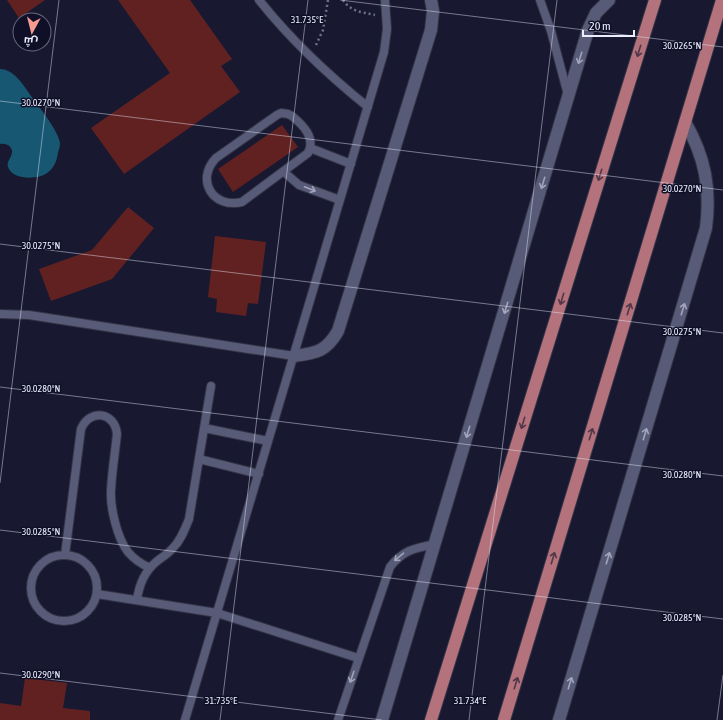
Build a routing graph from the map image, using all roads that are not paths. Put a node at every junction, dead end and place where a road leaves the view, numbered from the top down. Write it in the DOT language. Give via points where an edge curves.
graph roads {
  1 [pos="259,0"];
  2 [pos="385,0"];
  3 [pos="431,0"];
  4 [pos="540,0"];
  5 [pos="609,0"];
  6 [pos="655,0"];
  7 [pos="722,0"];
  8 [pos="568,97"];
  9 [pos="368,107"];
  10 [pos="685,122"];
  11 [pos="310,148"];
  12 [pos="351,164"];
  13 [pos="284,172"];
  14 [pos="340,200"];
  15 [pos="0,314"];
  16 [pos="294,356"];
  17 [pos="211,386"];
  18 [pos="204,428"];
  19 [pos="268,441"];
  20 [pos="199,459"];
  21 [pos="259,474"];
  22 [pos="435,544"];
  23 [pos="65,555"];
  24 [pos="150,568"];
  25 [pos="97,594"];
  26 [pos="137,600"];
  27 [pos="217,613"];
  28 [pos="358,658"];
  29 [pos="186,720"];
  30 [pos="338,720"];
  31 [pos="382,720"];
  32 [pos="431,720"];
  33 [pos="504,720"];
  34 [pos="559,720"];
  1 -- 9 [label="lane" via="309,56"];
  2 -- 9 [label="lane" via="387,35"];
  3 -- 16 [label="street" via="431,30 338,331 332,342 324,349"];
  4 -- 8 [label="lane"];
  5 -- 8 [label="street, one-way" via="599,9 591,22"];
  6 -- 32 [label="main road, one-way"];
  7 -- 10 [label="main road"];
  8 -- 22 [label="street, one-way"];
  9 -- 12 [label="lane"];
  33 -- 10 [label="main road, one-way"];
  34 -- 10 [label="street, one-way" via="706,228 708,196 704,165"];
  11 -- 12 [label="lane"];
  11 -- 13 [label="lane"];
  11 -- 13 [label="lane" via="310,138 295,118 281,113 216,158 208,170 207,184 215,197 228,204 235,204 249,198"];
  12 -- 14 [label="lane"];
  13 -- 14 [label="lane, one-way" via="299,184"];
  14 -- 16 [label="lane"];
  15 -- 16 [label="lane" via="29,316"];
  16 -- 19 [label="lane"];
  17 -- 18 [label="lane"];
  18 -- 19 [label="lane"];
  18 -- 20 [label="lane"];
  19 -- 21 [label="lane"];
  20 -- 21 [label="lane"];
  20 -- 24 [label="lane" via="186,529 173,548"];
  21 -- 27 [label="lane"];
  22 -- 28 [label="lane, one-way" via="409,550 398,557 390,567"];
  22 -- 31 [label="street"];
  23 -- 24 [label="lane" via="82,430 88,419 101,415 113,422 118,434 111,491 119,534 130,554"];
  23 -- 25 [label="lane" via="78,558 90,567 95,575"];
  23 -- 25 [label="lane" via="47,560 34,574 31,592 38,609 54,619 73,620 89,610"];
  24 -- 26 [label="lane" via="141,583"];
  25 -- 26 [label="lane"];
  26 -- 27 [label="lane"];
  27 -- 28 [label="lane"];
  27 -- 29 [label="lane"];
  28 -- 30 [label="lane, one-way"];
}
